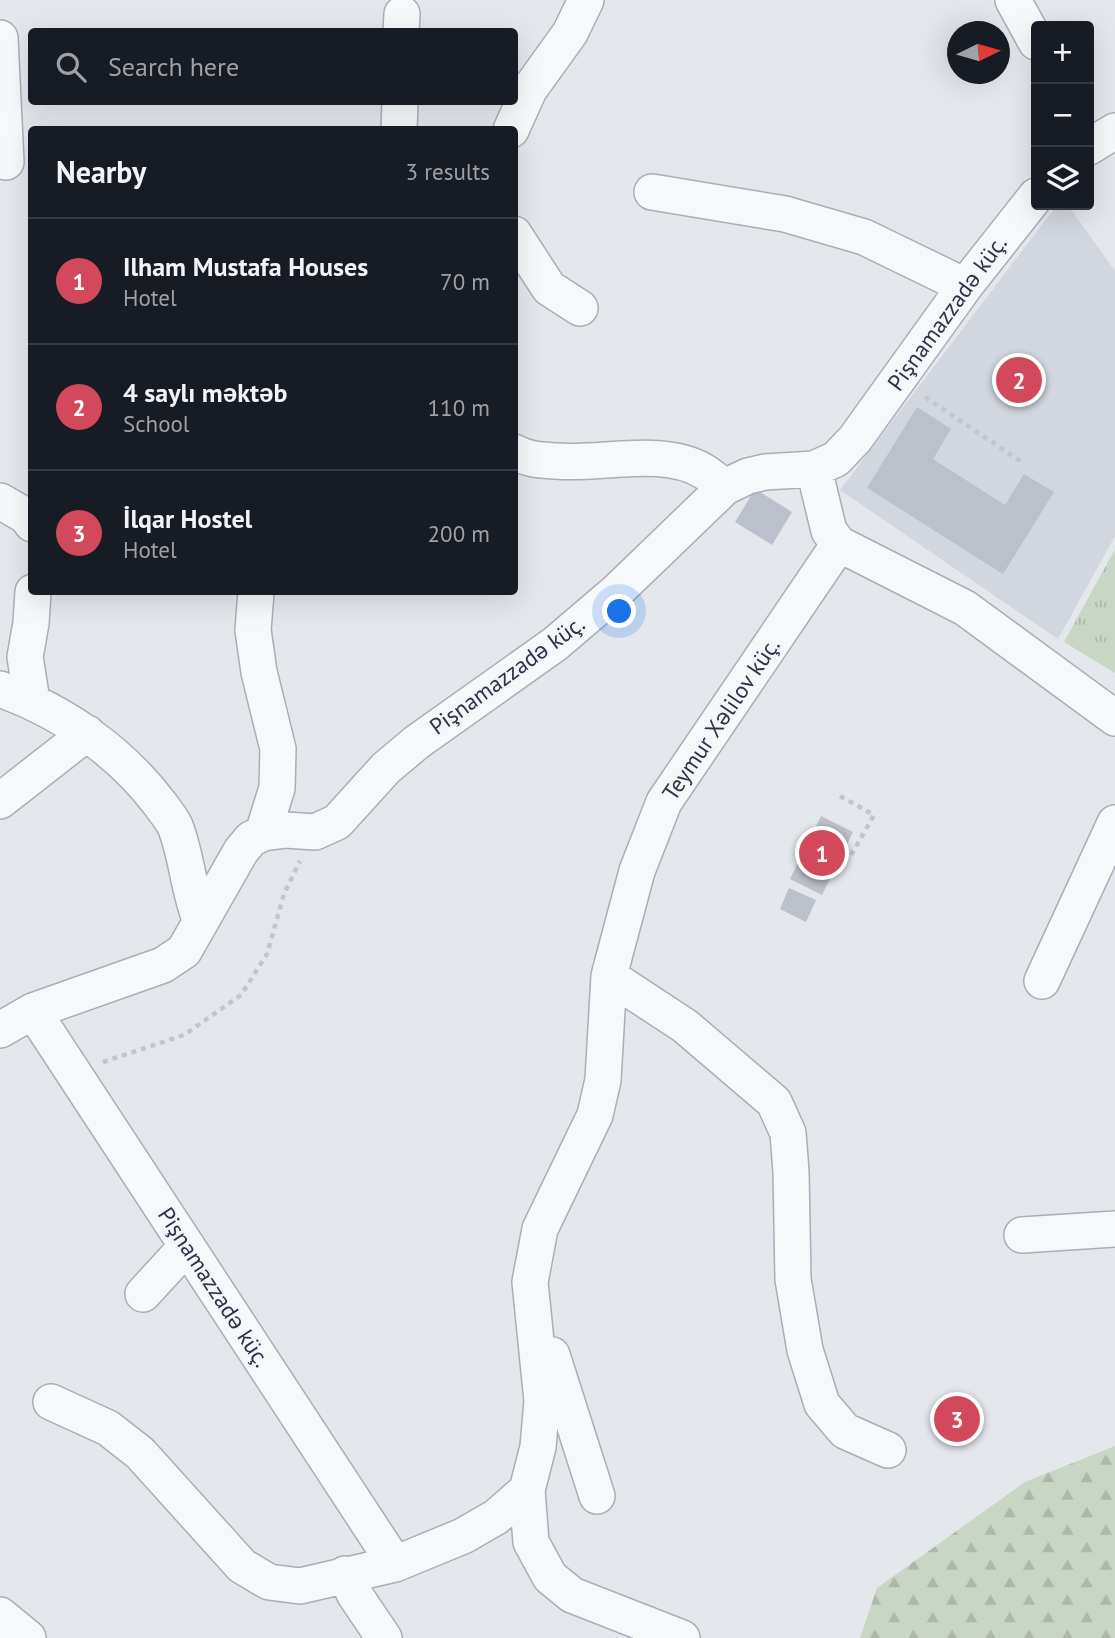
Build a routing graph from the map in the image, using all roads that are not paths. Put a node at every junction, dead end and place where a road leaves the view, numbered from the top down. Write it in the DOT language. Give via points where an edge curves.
graph roads {
  1 [pos="586,0"];
  2 [pos="1013,0"];
  3 [pos="1031,33"];
  4 [pos="0,38"];
  5 [pos="400,105"];
  6 [pos="399,126"];
  7 [pos="513,126"];
  8 [pos="6,162"];
  9 [pos="652,192"];
  10 [pos="1031,202"];
  11 [pos="518,240"];
  12 [pos="965,286"];
  13 [pos="580,308"];
  14 [pos="518,454"];
  15 [pos="814,469"];
  16 [pos="725,488"];
  17 [pos="0,501"];
  18 [pos="28,519"];
  19 [pos="839,544"];
  20 [pos="33,595"];
  21 [pos="256,595"];
  22 [pos="0,689"];
  23 [pos="32,701"];
  24 [pos="1115,718"];
  25 [pos="87,733"];
  26 [pos="0,801"];
  27 [pos="1115,823"];
  28 [pos="263,832"];
  29 [pos="200,919"];
  30 [pos="609,976"];
  31 [pos="1042,981"];
  32 [pos="33,1011"];
  33 [pos="0,1030"];
  34 [pos="1115,1229"];
  35 [pos="1022,1235"];
  36 [pos="187,1246"];
  37 [pos="143,1294"];
  38 [pos="534,1314"];
  39 [pos="51,1402"];
  40 [pos="888,1450"];
  41 [pos="527,1490"];
  42 [pos="597,1496"];
  43 [pos="394,1564"];
  44 [pos="345,1574"];
  45 [pos="0,1615"];
  46 [pos="28,1638"];
  47 [pos="384,1638"];
  48 [pos="682,1638"];
  1 -- 7 [label="street" via="570,33 529,90"];
  2 -- 3 [label="street"];
  4 -- 8 [label="street"];
  5 -- 6 [label="street"];
  9 -- 12 [label="street" via="785,214 864,237"];
  10 -- 12 [label="street, Pişnamazzadə küç."];
  11 -- 13 [label="street" via="549,288"];
  12 -- 15 [label="street, Pişnamazzadə küç." via="855,439 836,459"];
  14 -- 16 [label="street" via="578,463 681,462 702,470"];
  15 -- 16 [label="street, Pişnamazzadə küç." via="765,472"];
  15 -- 19 [label="street" via="829,531"];
  16 -- 28 [label="street, Pişnamazzadə küç." via="555,644 417,741 337,822 315,832"];
  17 -- 18 [label="street"];
  19 -- 24 [label="street" via="965,608"];
  19 -- 30 [label="street, Teymur Xəlilov küç." via="664,802 637,871"];
  20 -- 23 [label="street" via="25,657"];
  21 -- 28 [label="street" via="253,630 278,748 278,788"];
  22 -- 23 [label="street"];
  23 -- 25 [label="street"];
  25 -- 26 [label="street"];
  25 -- 29 [label="street" via="144,783 173,822"];
  27 -- 31 [label="street"];
  28 -- 29 [label="street" via="241,851"];
  29 -- 32 [label="street" via="184,951 163,965"];
  30 -- 38 [label="street, Teymur Xəlilov küç." via="603,1080 595,1115 540,1229 530,1282"];
  30 -- 40 [label="street" via="685,1026 775,1102 788,1133 793,1279 805,1350 822,1404 845,1431"];
  32 -- 33 [label="street"];
  32 -- 36 [label="street, Pişnamazzadə küç."];
  34 -- 35 [label="street"];
  36 -- 37 [label="street"];
  36 -- 43 [label="street, Pişnamazzadə küç."];
  38 -- 41 [label="street, Teymur Xəlilov küç." via="542,1401 538,1447"];
  38 -- 42 [label="street" via="545,1334"];
  39 -- 44 [label="street" via="108,1428 139,1453 242,1566 269,1582 300,1586"];
  41 -- 43 [label="street" via="496,1517 463,1536"];
  41 -- 48 [label="street, Teymur Xəlilov küç." via="531,1542 550,1577 572,1595"];
  43 -- 44 [label="street"];
  44 -- 47 [label="street"];
  45 -- 46 [label="street"];
}
